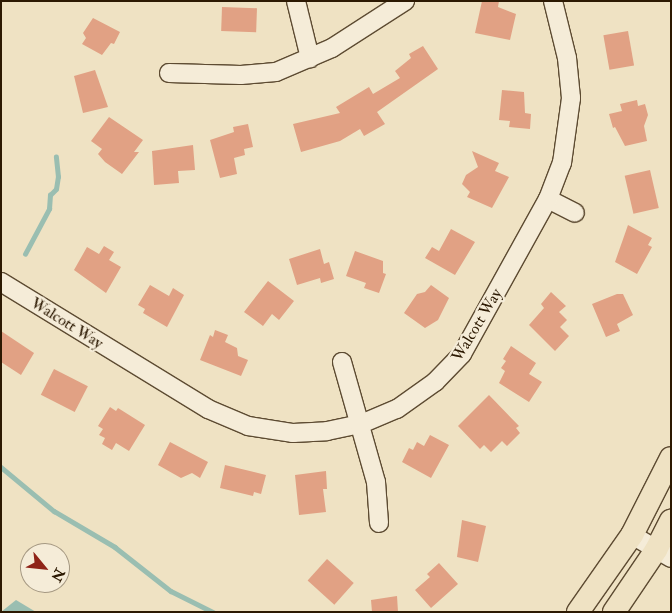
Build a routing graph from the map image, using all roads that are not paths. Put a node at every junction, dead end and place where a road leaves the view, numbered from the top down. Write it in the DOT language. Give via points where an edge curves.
graph roads {
  1 [pos="296,1"];
  2 [pos="405,1"];
  3 [pos="553,1"];
  4 [pos="310,58"];
  5 [pos="169,74"];
  6 [pos="548,199"];
  7 [pos="575,213"];
  8 [pos="1,282"];
  9 [pos="342,362"];
  10 [pos="361,424"];
  11 [pos="671,458"];
  12 [pos="644,514"];
  13 [pos="379,523"];
  14 [pos="670,527"];
  15 [pos="632,535"];
  16 [pos="664,554"];
  17 [pos="578,612"];
  18 [pos="614,612"];
  1 -- 4 [label="street"];
  2 -- 4 [label="street" via="346,40"];
  3 -- 6 [label="street, Walcott Way" via="567,58 571,114 562,163"];
  4 -- 5 [label="street" via="262,74"];
  6 -- 7 [label="street"];
  6 -- 10 [label="street, Walcott Way" via="462,354 419,395 398,409"];
  8 -- 10 [label="street, Walcott Way" via="229,419 268,431 294,433"];
  9 -- 10 [label="street"];
  10 -- 13 [label="street" via="376,482"];
  11 -- 12 [label="main road"];
  12 -- 14 [label="street"];
  12 -- 15 [label="main road"];
  14 -- 16 [label="main road"];
  15 -- 16 [label="street"];
  15 -- 17 [label="main road"];
  16 -- 18 [label="main road"];
}
